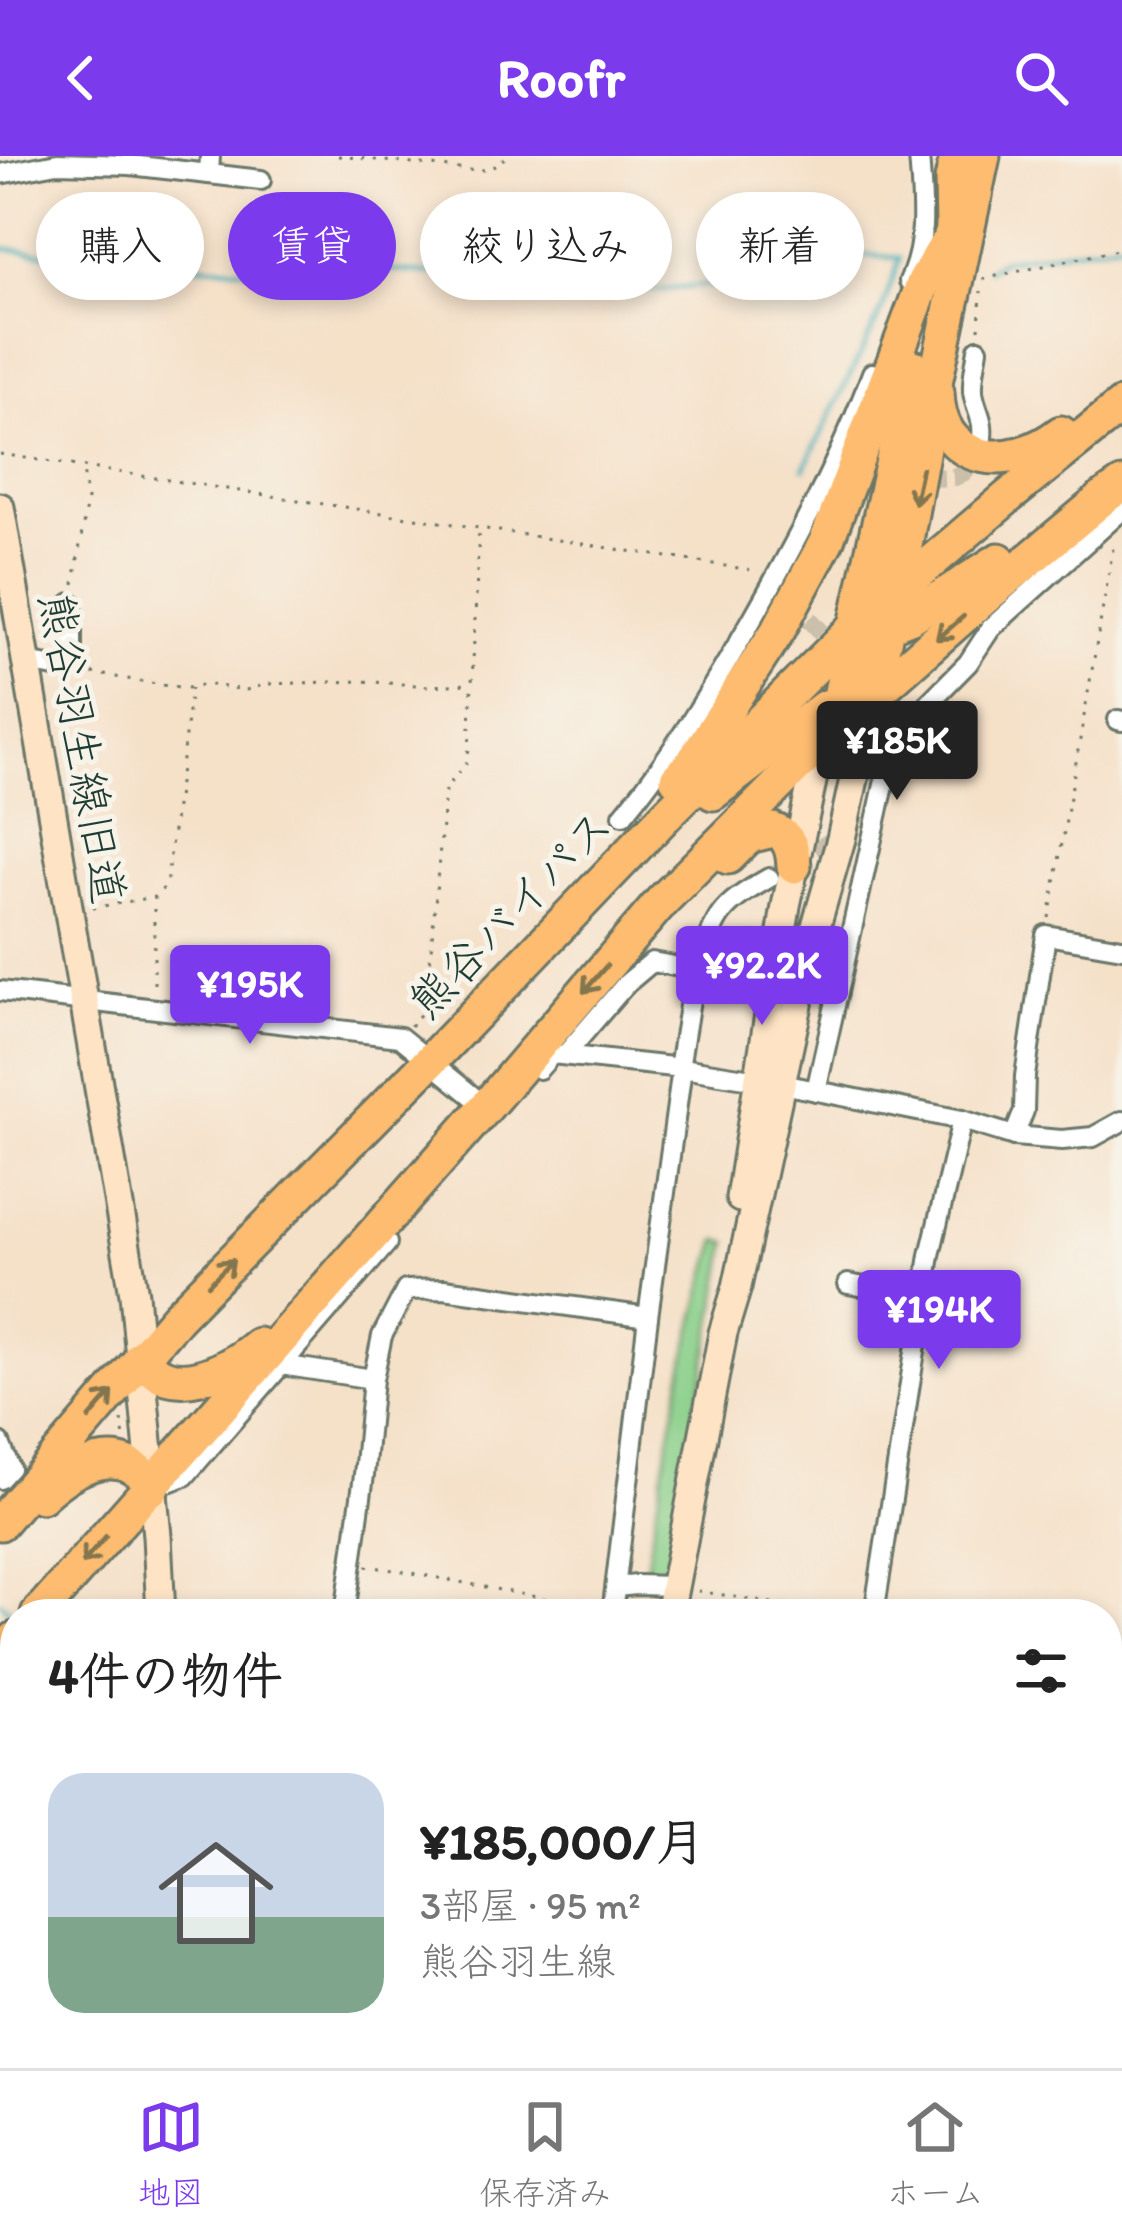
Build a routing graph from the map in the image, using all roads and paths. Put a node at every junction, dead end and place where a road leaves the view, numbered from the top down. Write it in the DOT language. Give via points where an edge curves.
graph roads {
  1 [pos="338,156"];
  2 [pos="507,156"];
  3 [pos="919,156"];
  4 [pos="957,156"];
  5 [pos="983,156"];
  6 [pos="361,157"];
  7 [pos="209,165"];
  8 [pos="0,174"];
  9 [pos="261,180"];
  10 [pos="975,196"];
  11 [pos="953,233"];
  12 [pos="1122,248"];
  13 [pos="982,279"];
  14 [pos="907,286"];
  15 [pos="978,349"];
  16 [pos="936,378"];
  17 [pos="1122,401"];
  18 [pos="980,444"];
  19 [pos="0,454"];
  20 [pos="82,467"];
  21 [pos="1116,506"];
  22 [pos="0,507"];
  23 [pos="478,527"];
  24 [pos="778,574"];
  25 [pos="896,593"];
  26 [pos="72,603"];
  27 [pos="872,626"];
  28 [pos="26,662"];
  29 [pos="72,670"];
  30 [pos="716,683"];
  31 [pos="472,684"];
  32 [pos="191,688"];
  33 [pos="856,714"];
  34 [pos="820,742"];
  35 [pos="671,810"];
  36 [pos="622,815"];
  37 [pos="628,855"];
  38 [pos="782,872"];
  39 [pos="154,897"];
  40 [pos="662,901"];
  41 [pos="69,916"];
  42 [pos="1046,935"];
  43 [pos="1122,947"];
  44 [pos="698,970"];
  45 [pos="773,984"];
  46 [pos="0,991"];
  47 [pos="83,1000"];
  48 [pos="154,1009"];
  49 [pos="767,1018"];
  50 [pos="400,1037"];
  51 [pos="565,1055"];
  52 [pos="431,1060"];
  53 [pos="681,1068"];
  54 [pos="770,1082"];
  55 [pos="816,1091"];
  56 [pos="486,1107"];
  57 [pos="962,1120"];
  58 [pos="1122,1121"];
  59 [pos="1014,1136"];
  60 [pos="848,1285"];
  61 [pos="323,1290"];
  62 [pos="924,1297"];
  63 [pos="648,1317"];
  64 [pos="141,1358"];
  65 [pos="281,1365"];
  66 [pos="373,1379"];
  67 [pos="122,1412"];
  68 [pos="0,1442"];
  69 [pos="124,1454"];
  70 [pos="0,1479"];
  71 [pos="152,1488"];
  72 [pos="0,1523"];
  73 [pos="0,1533"];
  74 [pos="353,1564"];
  75 [pos="616,1587"];
  76 [pos="52,1599"];
  77 [pos="160,1599"];
  78 [pos="347,1599"];
  79 [pos="544,1599"];
  80 [pos="614,1599"];
  81 [pos="669,1599"];
  82 [pos="671,1599"];
  83 [pos="876,1599"];
  1 -- 6 [label="path"];
  2 -- 6 [label="path" via="479,171"];
  3 -- 14 [label="street" via="924,225"];
  4 -- 11 [label="highway"];
  5 -- 10 [label="highway"];
  7 -- 8 [label="street" via="57,163"];
  7 -- 9 [label="street"];
  10 -- 11 [label="highway"];
  10 -- 16 [label="highway"];
  11 -- 27 [label="highway" via="909,381"];
  11 -- 37 [label="highway" via="924,281 826,540 692,763 646,812"];
  12 -- 13 [label="path"];
  14 -- 24 [label="street"];
  14 -- 30 [label="street" via="835,482 729,678"];
  15 -- 18 [label="street"];
  16 -- 17 [label="highway" via="942,421 960,445 1001,460"];
  16 -- 25 [label="highway, one-way"];
  17 -- 25 [label="highway"];
  19 -- 20 [label="path"];
  20 -- 23 [label="path"];
  20 -- 26 [label="path" via="87,499"];
  21 -- 27 [label="highway, 熊谷バイパス" via="1052,522 912,616"];
  21 -- 33 [label="highway, one-way"];
  21 -- 42 [label="path"];
  21 -- 55 [label="street" via="899,717 882,746"];
  22 -- 28 [label="main road, 熊谷羽生線旧道"];
  23 -- 24 [label="path"];
  23 -- 31 [label="path"];
  24 -- 30 [label="street"];
  25 -- 27 [label="highway"];
  26 -- 29 [label="street"];
  27 -- 33 [label="highway"];
  27 -- 35 [label="highway, 熊谷バイパス"];
  28 -- 29 [label="street"];
  28 -- 41 [label="main road, 熊谷羽生線旧道"];
  29 -- 32 [label="path"];
  30 -- 36 [label="street"];
  31 -- 32 [label="path"];
  31 -- 50 [label="path" via="466,764 443,800 426,1008"];
  32 -- 39 [label="path" via="172,858 166,886"];
  33 -- 34 [label="highway"];
  33 -- 35 [label="highway" via="825,707 711,794"];
  33 -- 49 [label="main road" via="810,903"];
  33 -- 54 [label="main road" via="841,839"];
  34 -- 38 [label="main road"];
  34 -- 40 [label="highway"];
  35 -- 37 [label="highway, 熊谷バイパス"];
  37 -- 52 [label="highway, 熊谷バイパス"];
  38 -- 40 [label="highway" via="793,850 781,833 762,831 703,882"];
  38 -- 44 [label="street" via="720,913"];
  38 -- 45 [label="main road"];
  39 -- 41 [label="path"];
  39 -- 48 [label="path"];
  40 -- 56 [label="highway, one-way"];
  41 -- 47 [label="main road, 熊谷羽生線旧道"];
  42 -- 43 [label="street"];
  42 -- 59 [label="street"];
  44 -- 45 [label="street"];
  44 -- 51 [label="street" via="652,962"];
  44 -- 53 [label="street"];
  45 -- 49 [label="main road"];
  46 -- 47 [label="street"];
  47 -- 48 [label="street"];
  47 -- 64 [label="main road, 熊谷羽生線旧道"];
  48 -- 50 [label="street"];
  49 -- 54 [label="main road"];
  50 -- 52 [label="street"];
  51 -- 53 [label="street"];
  51 -- 65 [label="street" via="552,1054"];
  52 -- 56 [label="street"];
  64 -- 52 [label="highway, 熊谷バイパス, one-way"];
  53 -- 54 [label="street"];
  53 -- 63 [label="street"];
  54 -- 55 [label="street"];
  54 -- 82 [label="main road"];
  55 -- 57 [label="street"];
  56 -- 61 [label="highway"];
  57 -- 59 [label="street"];
  57 -- 62 [label="street"];
  58 -- 59 [label="street" via="1093,1136"];
  60 -- 62 [label="street"];
  61 -- 64 [label="highway" via="239,1361 209,1376 170,1377"];
  61 -- 71 [label="highway"];
  62 -- 83 [label="street"];
  63 -- 66 [label="street" via="406,1290 382,1336"];
  63 -- 75 [label="street"];
  64 -- 71 [label="main road, 熊谷羽生線旧道"];
  72 -- 64 [label="highway, 熊谷バイパス, one-way"];
  65 -- 66 [label="street"];
  65 -- 71 [label="street" via="185,1476"];
  66 -- 74 [label="street"];
  67 -- 69 [label="path"];
  68 -- 70 [label="street" via="10,1468"];
  71 -- 73 [label="highway" via="132,1465 82,1466"];
  71 -- 76 [label="highway, one-way"];
  71 -- 77 [label="main road, 熊谷羽生線旧道"];
  74 -- 78 [label="street"];
  74 -- 79 [label="path"];
  75 -- 80 [label="street"];
  75 -- 81 [label="street" via="637,1585"];
}
